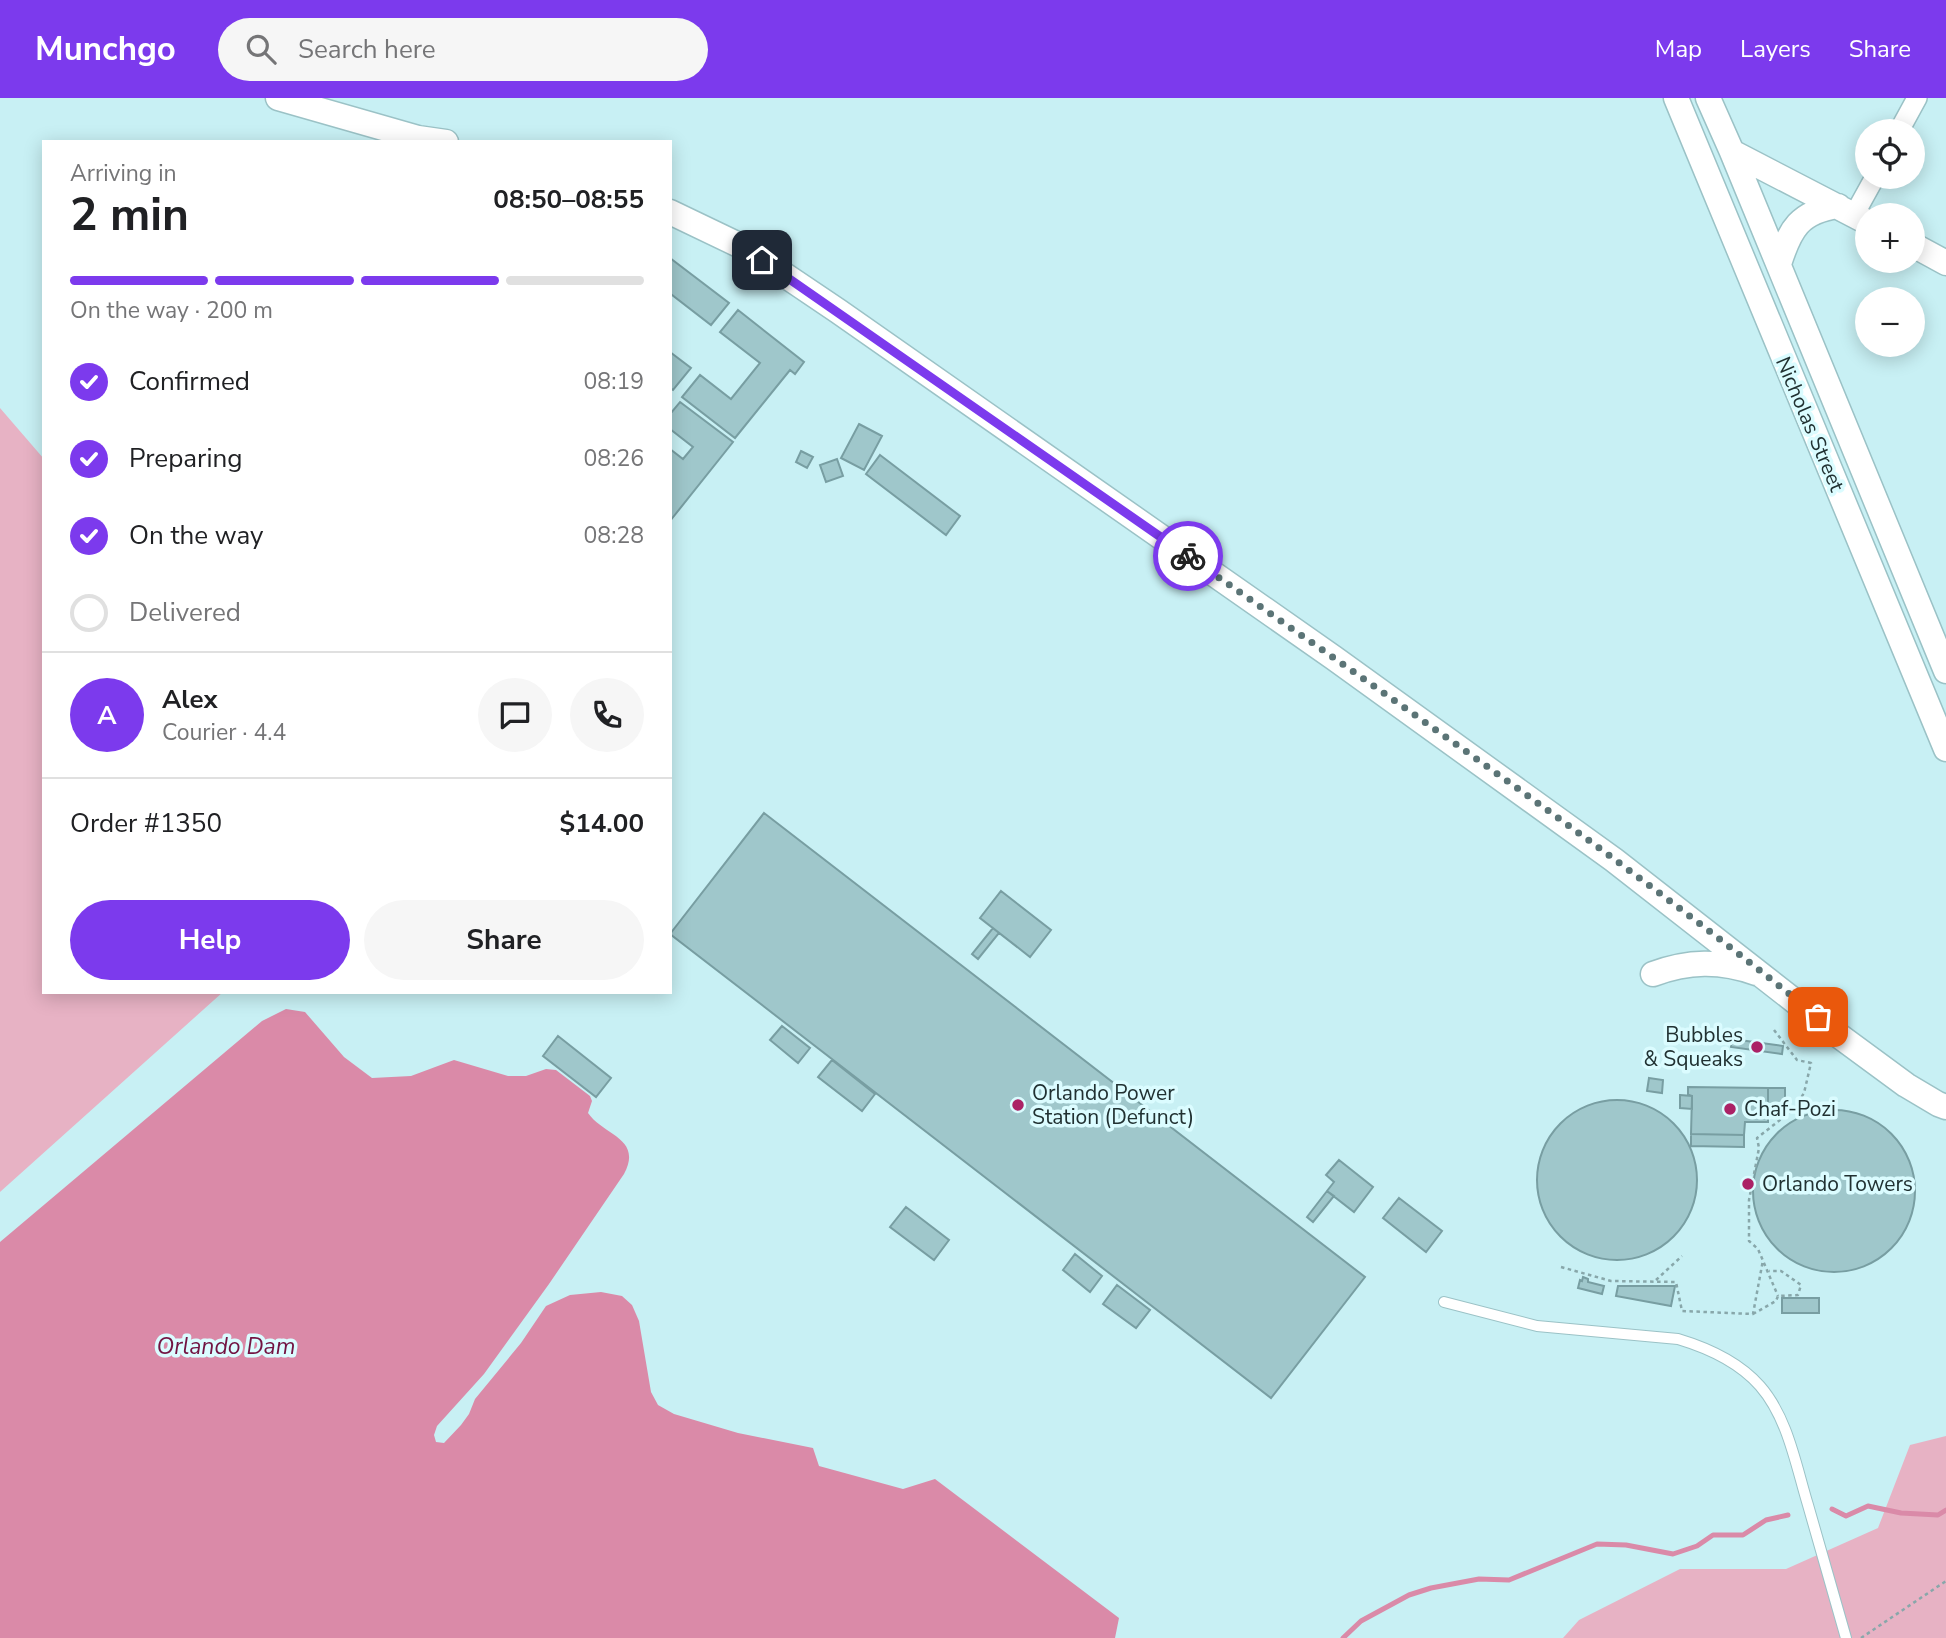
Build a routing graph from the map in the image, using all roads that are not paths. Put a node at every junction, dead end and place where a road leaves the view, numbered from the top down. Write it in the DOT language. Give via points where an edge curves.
graph roads {
  1 [pos="278,98"];
  2 [pos="328,98"];
  3 [pos="1676,98"];
  4 [pos="1708,98"];
  5 [pos="1917,98"];
  6 [pos="1906,119"];
  7 [pos="435,140"];
  8 [pos="442,140"];
  9 [pos="1732,152"];
  10 [pos="1868,189"];
  11 [pos="672,213"];
  12 [pos="1853,214"];
  13 [pos="1925,252"];
  14 [pos="1946,263"];
  15 [pos="1779,264"];
  16 [pos="1946,671"];
  17 [pos="1946,749"];
  18 [pos="1653,974"];
  19 [pos="1766,977"];
  20 [pos="1946,1107"];
  21 [pos="1444,1302"];
  22 [pos="1846,1638"];
  1 -- 7 [label="street"];
  2 -- 8 [label="street"];
  3 -- 17 [label="street, Nicholas Street"];
  4 -- 9 [label="street, Nicholas Street"];
  5 -- 6 [label="street"];
  9 -- 12 [label="street"];
  9 -- 15 [label="street, Nicholas Street"];
  10 -- 12 [label="street"];
  11 -- 19 [label="street" via="743,247 838,311 1407,709"];
  12 -- 15 [label="street" via="1815,211 1799,222 1785,243"];
  13 -- 14 [label="street"];
  15 -- 16 [label="street, Nicholas Street"];
  18 -- 19 [label="street" via="1697,962"];
  19 -- 20 [label="street" via="1906,1085"];
  21 -- 22 [label="lane" via="1537,1326 1678,1339 1742,1369 1772,1404 1791,1448"];
}
